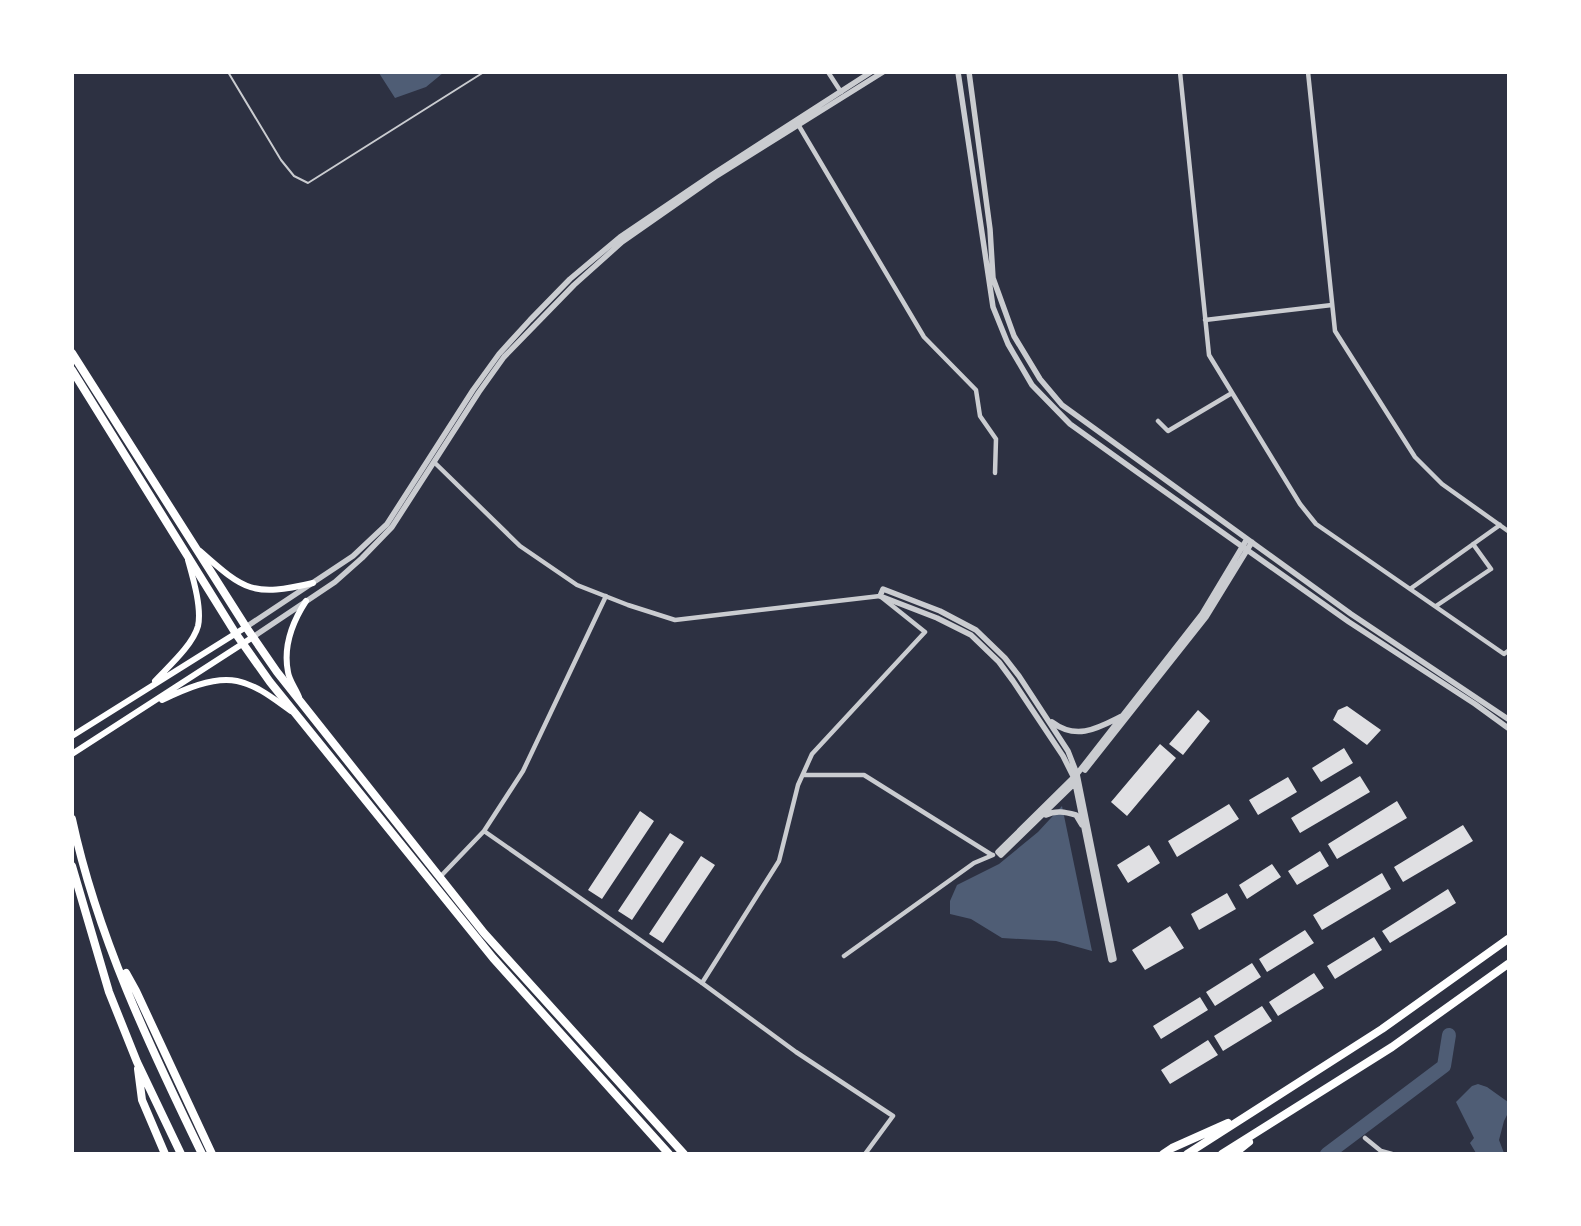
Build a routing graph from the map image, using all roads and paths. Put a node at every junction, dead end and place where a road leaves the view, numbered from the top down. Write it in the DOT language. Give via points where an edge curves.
graph roads {
  1 [pos="228,72"];
  2 [pos="484,72"];
  3 [pos="828,72"];
  4 [pos="871,72"];
  5 [pos="883,72"];
  6 [pos="958,72"];
  7 [pos="969,72"];
  8 [pos="1180,72"];
  9 [pos="1308,72"];
  10 [pos="841,92"];
  11 [pos="799,126"];
  12 [pos="1332,305"];
  13 [pos="1205,320"];
  14 [pos="72,353"];
  15 [pos="72,370"];
  16 [pos="1232,393"];
  17 [pos="1158,421"];
  18 [pos="434,462"];
  19 [pos="996,473"];
  20 [pos="1500,525"];
  21 [pos="1508,531"];
  22 [pos="1250,540"];
  23 [pos="1473,544"];
  24 [pos="195,546"];
  25 [pos="1245,548"];
  26 [pos="185,552"];
  27 [pos="313,583"];
  28 [pos="1410,589"];
  29 [pos="606,596"];
  30 [pos="880,596"];
  31 [pos="306,601"];
  32 [pos="1436,606"];
  33 [pos="246,627"];
  34 [pos="236,634"];
  35 [pos="253,637"];
  36 [pos="244,643"];
  37 [pos="1508,651"];
  38 [pos="148,688"];
  39 [pos="303,705"];
  40 [pos="134,714"];
  41 [pos="295,714"];
  42 [pos="1124,714"];
  43 [pos="1047,719"];
  44 [pos="1508,719"];
  45 [pos="1508,728"];
  46 [pos="76,734"];
  47 [pos="72,754"];
  48 [pos="802,775"];
  49 [pos="1076,779"];
  50 [pos="72,819"];
  51 [pos="1037,820"];
  52 [pos="1084,828"];
  53 [pos="484,831"];
  54 [pos="995,854"];
  55 [pos="72,866"];
  56 [pos="440,877"];
  57 [pos="1508,938"];
  58 [pos="111,946"];
  59 [pos="844,956"];
  60 [pos="1508,964"];
  61 [pos="702,983"];
  62 [pos="137,1062"];
  63 [pos="1250,1113"];
  64 [pos="1280,1117"];
  65 [pos="1365,1138"];
  66 [pos="166,1154"];
  67 [pos="181,1154"];
  68 [pos="202,1154"];
  69 [pos="212,1154"];
  70 [pos="669,1154"];
  71 [pos="684,1154"];
  72 [pos="866,1154"];
  73 [pos="1163,1154"];
  74 [pos="1187,1154"];
  75 [pos="1222,1154"];
  76 [pos="1234,1154"];
  77 [pos="1392,1154"];
  1 -- 2 [label="lane" via="281,160 294,176 308,184"];
  3 -- 10 [label="street"];
  4 -- 10 [label="street"];
  5 -- 11 [label="street"];
  6 -- 25 [label="street" via="993,307 1008,344 1032,385 1070,424"];
  7 -- 22 [label="street" via="990,229 993,278 1014,336 1040,378 1062,404"];
  8 -- 13 [label="street"];
  9 -- 12 [label="street"];
  10 -- 27 [label="street" via="620,237 570,279 499,354 387,524 353,556"];
  11 -- 18 [label="street" via="715,177 622,242 574,285 504,357"];
  11 -- 19 [label="street" via="924,337 976,390 980,416 996,439"];
  12 -- 13 [label="street"];
  12 -- 20 [label="street" via="1335,331 1415,457 1442,484"];
  13 -- 16 [label="street" via="1209,355"];
  14 -- 24 [label="highway"];
  15 -- 26 [label="highway"];
  16 -- 17 [label="street" via="1168,431"];
  16 -- 28 [label="street" via="1300,504 1316,524"];
  18 -- 29 [label="street" via="520,546 577,585"];
  18 -- 31 [label="street" via="392,527 342,576"];
  20 -- 21 [label="street"];
  20 -- 23 [label="street"];
  22 -- 25 [label="street"];
  22 -- 44 [label="street" via="1351,614"];
  23 -- 28 [label="street"];
  23 -- 32 [label="street" via="1491,569"];
  24 -- 27 [label="main road" via="225,573 254,589 287,589"];
  24 -- 33 [label="highway"];
  25 -- 42 [label="street" via="1202,614"];
  25 -- 45 [label="street"];
  25 -- 49 [label="street" via="1206,616"];
  26 -- 34 [label="highway"];
  26 -- 38 [label="main road" via="196,588 198,626 179,655"];
  27 -- 33 [label="street"];
  28 -- 32 [label="street"];
  29 -- 30 [label="street" via="675,620"];
  29 -- 53 [label="street" via="523,771"];
  30 -- 43 [label="street" via="883,589 940,611 976,630 1010,664"];
  30 -- 48 [label="street" via="925,632 812,754"];
  30 -- 49 [label="street" via="971,635 1013,681"];
  31 -- 35 [label="street"];
  31 -- 39 [label="main road" via="292,626 288,647 288,673"];
  32 -- 37 [label="street" via="1504,654"];
  33 -- 34 [label="main road"];
  33 -- 35 [label="highway"];
  34 -- 36 [label="highway"];
  34 -- 38 [label="main road"];
  35 -- 36 [label="main road"];
  35 -- 39 [label="highway"];
  36 -- 40 [label="main road"];
  36 -- 41 [label="highway"];
  38 -- 46 [label="main road"];
  39 -- 56 [label="highway"];
  40 -- 41 [label="main road" via="168,697 218,681 236,681 252,686"];
  40 -- 47 [label="main road"];
  41 -- 70 [label="highway" via="493,958"];
  42 -- 43 [label="street" via="1097,729 1083,732 1060,728"];
  42 -- 49 [label="street"];
  43 -- 49 [label="street" via="1068,751"];
  48 -- 54 [label="street" via="864,775"];
  48 -- 61 [label="street" via="779,861"];
  49 -- 51 [label="street"];
  49 -- 52 [label="street"];
  49 -- 52 [label="street" via="1114,959 1111,960"];
  49 -- 54 [label="street"];
  50 -- 58 [label="highway"];
  51 -- 52 [label="street" via="1053,811 1067,813 1076,816"];
  51 -- 54 [label="street" via="1001,855"];
  53 -- 56 [label="street"];
  53 -- 61 [label="street"];
  54 -- 59 [label="street" via="974,863"];
  55 -- 62 [label="highway" via="109,992"];
  56 -- 71 [label="highway" via="484,932"];
  57 -- 63 [label="highway" via="1382,1029"];
  58 -- 68 [label="highway" via="155,1057"];
  58 -- 69 [label="highway" via="136,991"];
  60 -- 64 [label="highway" via="1392,1047"];
  61 -- 72 [label="street" via="796,1052 893,1116"];
  62 -- 66 [label="highway" via="142,1100"];
  62 -- 67 [label="highway"];
  63 -- 73 [label="highway"];
  63 -- 74 [label="highway"];
  64 -- 75 [label="highway"];
  64 -- 76 [label="highway"];
  65 -- 77 [label="street" via="1381,1152"];
}
